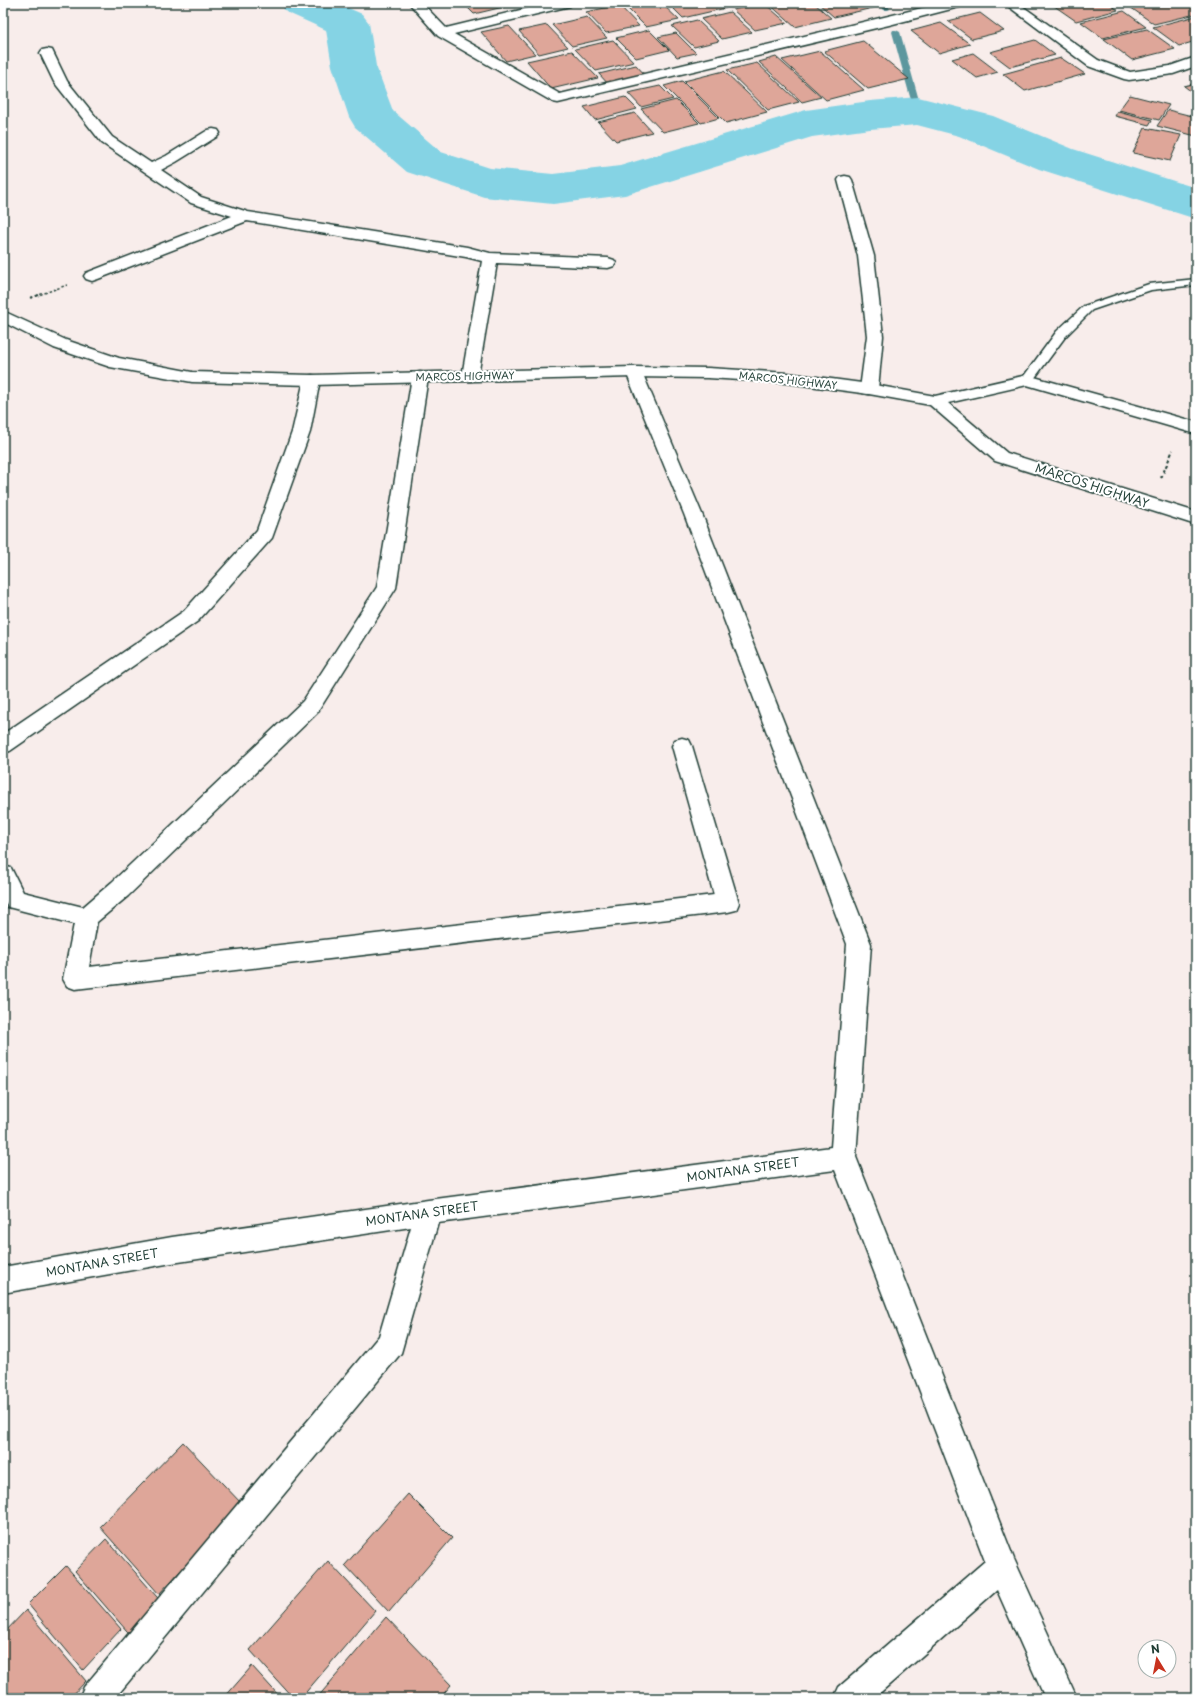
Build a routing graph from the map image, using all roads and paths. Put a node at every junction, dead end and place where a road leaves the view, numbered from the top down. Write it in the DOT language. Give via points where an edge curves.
graph roads {
  1 [pos="415,3"];
  2 [pos="565,3"];
  3 [pos="958,3"];
  4 [pos="1010,3"];
  5 [pos="443,33"];
  6 [pos="47,53"];
  7 [pos="1196,62"];
  8 [pos="213,133"];
  9 [pos="150,169"];
  10 [pos="845,180"];
  11 [pos="246,216"];
  12 [pos="490,258"];
  13 [pos="608,263"];
  14 [pos="92,276"];
  15 [pos="1196,282"];
  16 [pos="25,300"];
  17 [pos="3,316"];
  18 [pos="634,372"];
  19 [pos="470,376"];
  20 [pos="420,377"];
  21 [pos="312,380"];
  22 [pos="1027,380"];
  23 [pos="868,389"];
  24 [pos="935,401"];
  25 [pos="1190,426"];
  26 [pos="1149,504"];
  27 [pos="1196,519"];
  28 [pos="3,745"];
  29 [pos="682,746"];
  30 [pos="3,875"];
  31 [pos="87,917"];
  32 [pos="843,1157"];
  33 [pos="428,1212"];
  34 [pos="3,1280"];
  35 [pos="1002,1566"];
  36 [pos="95,1698"];
  37 [pos="850,1698"];
  38 [pos="1061,1698"];
  1 -- 5 [label="street"];
  2 -- 5 [label="street"];
  3 -- 5 [label="street" via="558,99"];
  4 -- 7 [label="street" via="1092,63 1129,76 1173,70"];
  6 -- 9 [label="street" via="61,82 107,140"];
  8 -- 9 [label="street"];
  9 -- 11 [label="street" via="196,200"];
  10 -- 23 [label="street" via="866,256 875,336"];
  11 -- 12 [label="street" via="467,252"];
  11 -- 14 [label="street"];
  12 -- 13 [label="street"];
  12 -- 19 [label="street"];
  14 -- 16 [label="path"];
  15 -- 22 [label="lane" via="1149,287 1088,308 1061,334"];
  17 -- 21 [label="street, MARCOS HIGHWAY" via="60,344 116,364 192,377"];
  18 -- 19 [label="street, MARCOS HIGHWAY"];
  18 -- 23 [label="street, MARCOS HIGHWAY" via="708,373 779,378"];
  18 -- 32 [label="street" via="693,514 859,944"];
  19 -- 20 [label="street, MARCOS HIGHWAY"];
  20 -- 21 [label="street, MARCOS HIGHWAY"];
  20 -- 31 [label="street" via="386,588 310,707 120,889"];
  21 -- 28 [label="street" via="301,432 265,533 191,616"];
  22 -- 24 [label="street, MARCOS HIGHWAY"];
  22 -- 25 [label="street, MARCOS HIGHWAY"];
  23 -- 24 [label="street, MARCOS HIGHWAY"];
  24 -- 26 [label="street, MARCOS HIGHWAY" via="1001,457"];
  25 -- 26 [label="path"];
  26 -- 27 [label="street, MARCOS HIGHWAY"];
  29 -- 31 [label="street" via="728,903 75,979"];
  30 -- 31 [label="street" via="16,900"];
  32 -- 33 [label="street, MONTANA STREET"];
  32 -- 35 [label="street"];
  33 -- 34 [label="street, MONTANA STREET" via="172,1250"];
  33 -- 36 [label="street" via="391,1343"];
  35 -- 37 [label="street"];
  35 -- 38 [label="street"];
}
